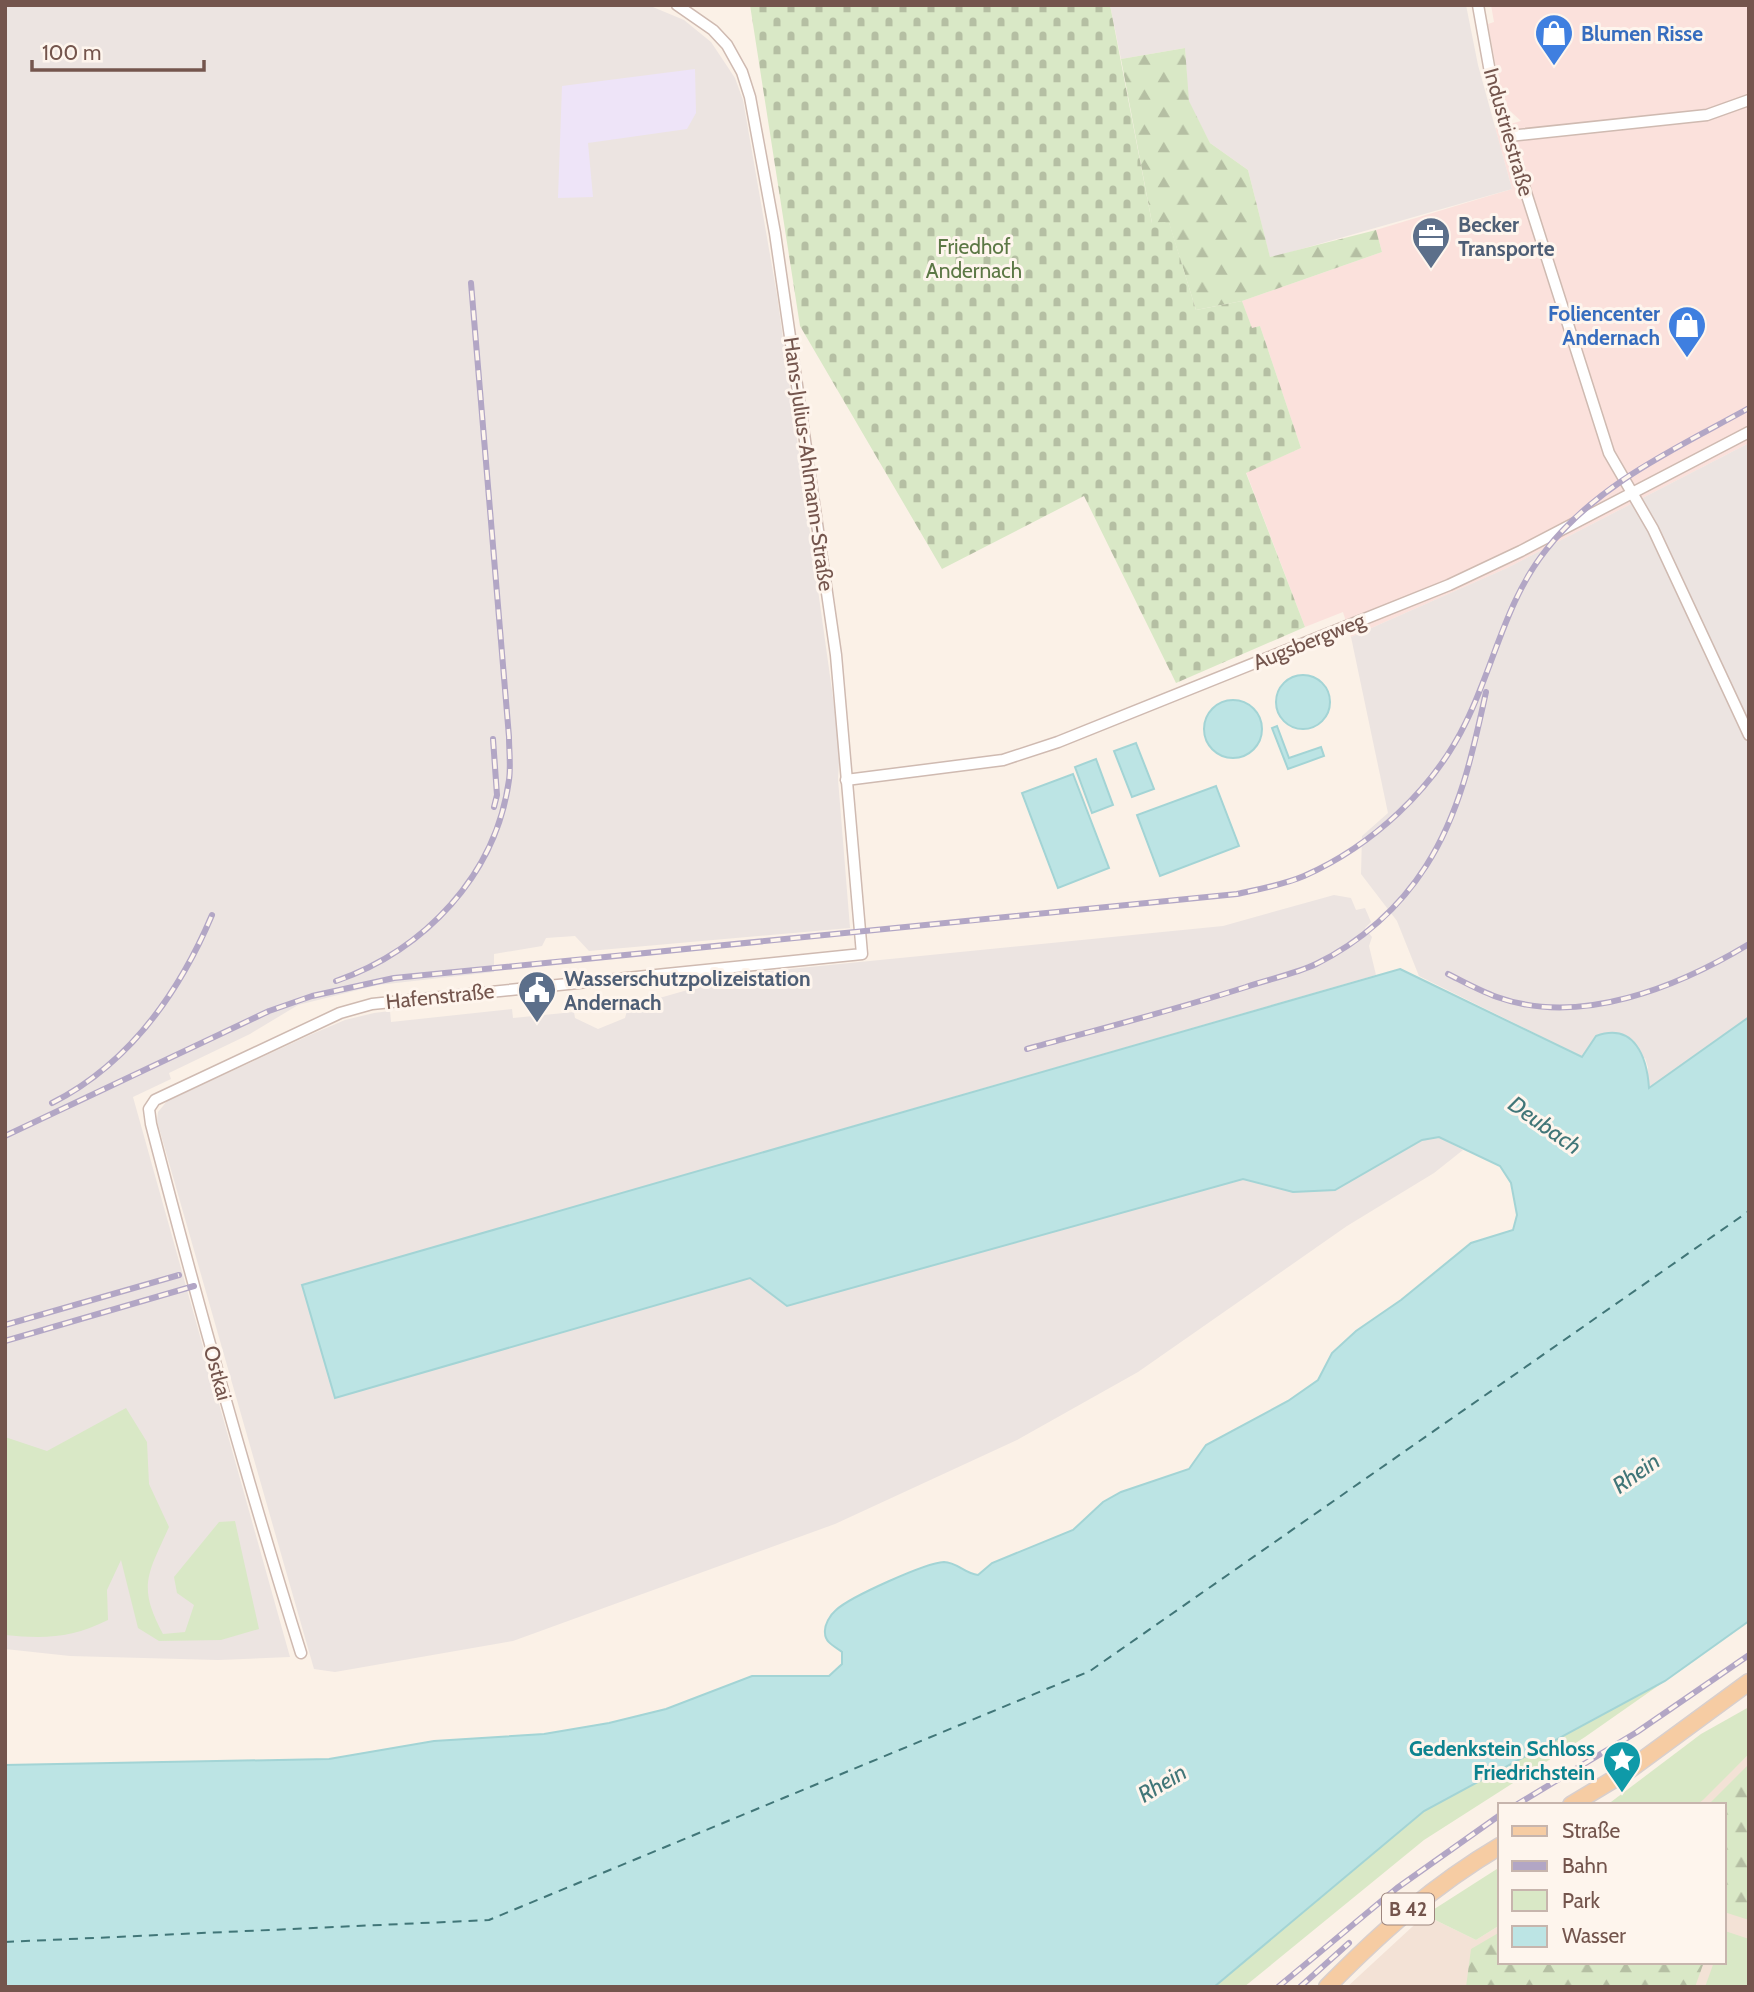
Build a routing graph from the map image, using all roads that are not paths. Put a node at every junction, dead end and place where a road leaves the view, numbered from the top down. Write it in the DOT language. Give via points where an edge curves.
graph roads {
  1 [pos="677,5"];
  2 [pos="1478,5"];
  3 [pos="1749,100"];
  4 [pos="1509,136"];
  5 [pos="1749,432"];
  6 [pos="1632,494"];
  7 [pos="1749,735"];
  8 [pos="846,780"];
  9 [pos="862,954"];
  10 [pos="162,1095"];
  11 [pos="301,1653"];
  12 [pos="1749,1682"];
  13 [pos="1574,1803"];
  14 [pos="1498,1847"];
  15 [pos="1327,1987"];
  1 -- 8 [label="street, Hans-Julius-Ahlmann-Straße" via="727,45 750,97 821,542"];
  2 -- 4 [label="street, Industriestraße" via="1493,89"];
  3 -- 4 [label="street" via="1707,115"];
  4 -- 6 [label="street, Industriestraße" via="1609,453"];
  5 -- 6 [label="street, Augsbergweg"];
  6 -- 7 [label="street, Industriestraße" via="1653,529"];
  6 -- 8 [label="street, Augsbergweg" via="1448,585 1058,742 1003,760"];
  8 -- 9 [label="street, Hans-Julius-Ahlmann-Straße"];
  9 -- 10 [label="street, Hafenstraße" via="372,1004 340,1013"];
  10 -- 11 [label="street, Ostkai" via="149,1109 151,1124 236,1441"];
  12 -- 13 [label="main road" via="1629,1770"];
  14 -- 15 [label="main road, B 42" via="1408,1909"];
}
